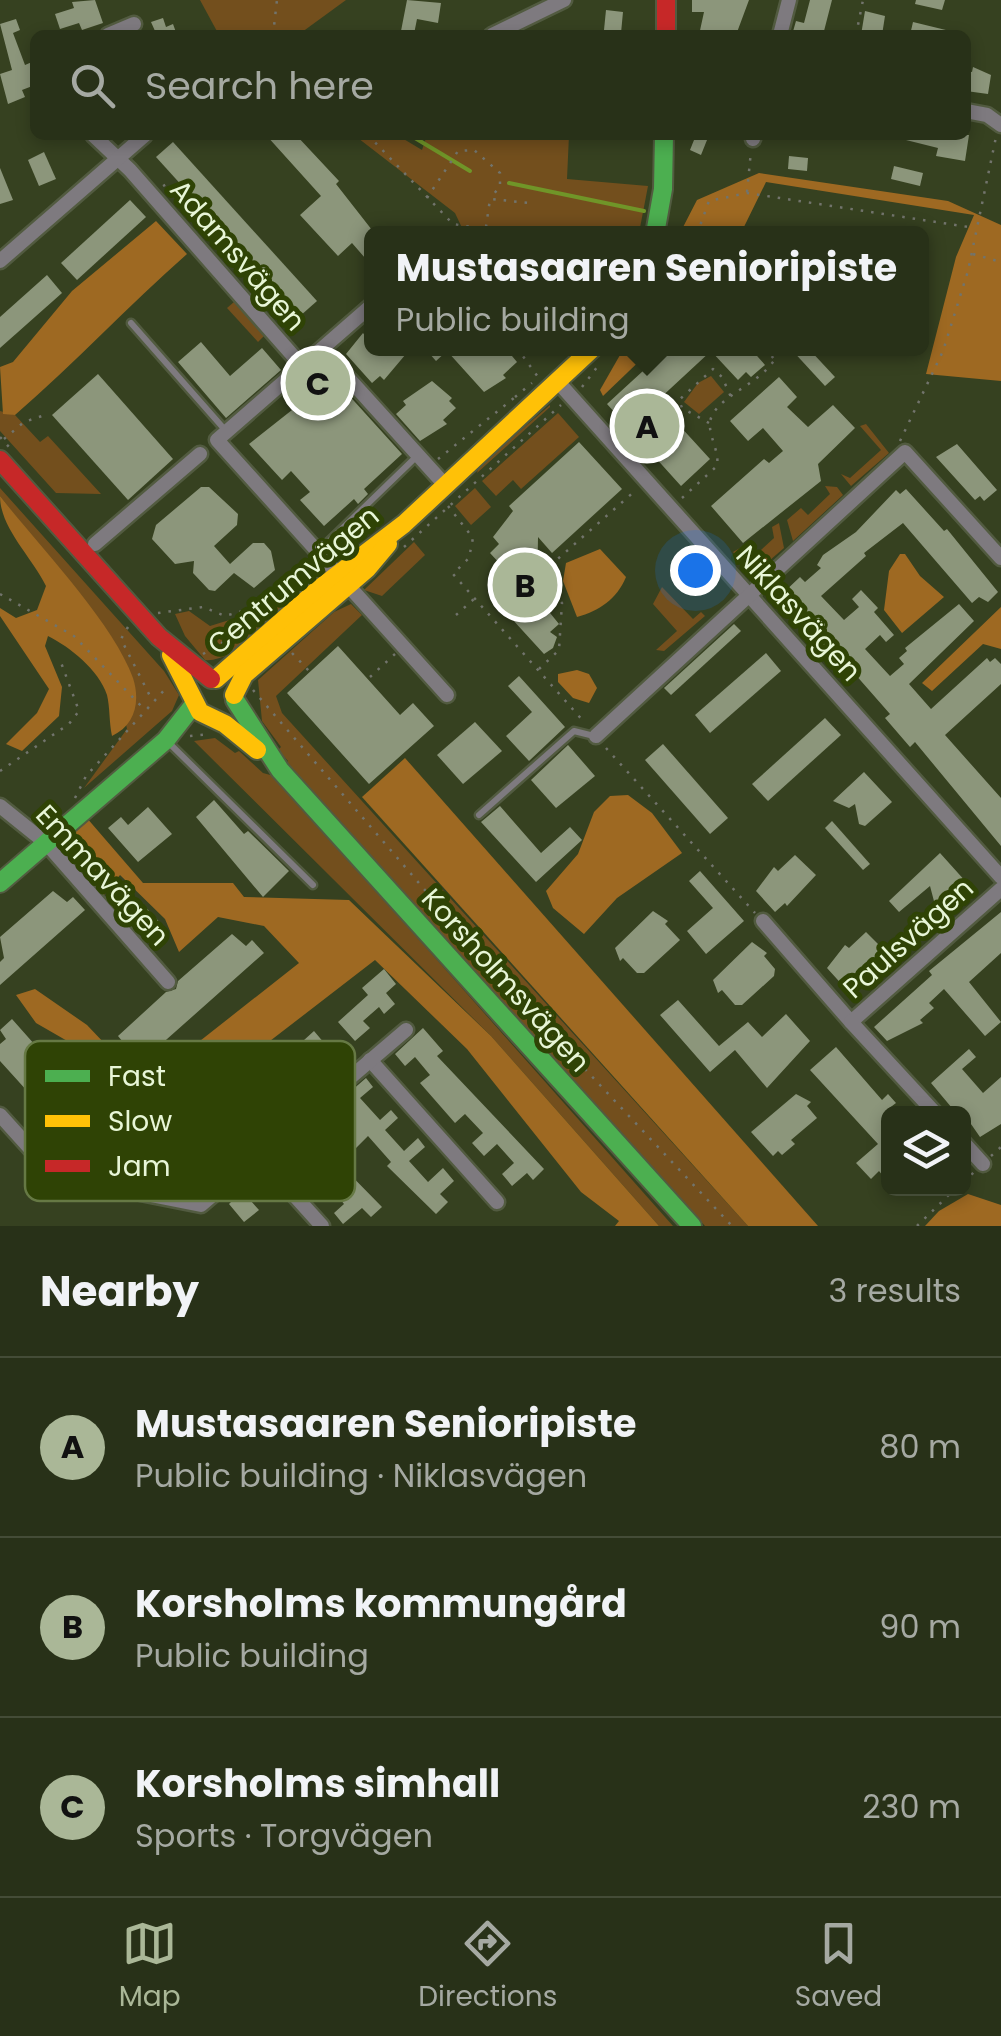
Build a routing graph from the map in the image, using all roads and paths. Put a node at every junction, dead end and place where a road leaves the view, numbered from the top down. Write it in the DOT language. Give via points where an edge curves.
graph roads {
  1 [pos="278,0"];
  2 [pos="564,0"];
  3 [pos="666,0"];
  4 [pos="788,0"];
  5 [pos="863,0"];
  6 [pos="134,24"];
  7 [pos="120,30"];
  8 [pos="274,30"];
  9 [pos="502,30"];
  10 [pos="666,30"];
  11 [pos="781,30"];
  12 [pos="857,30"];
  13 [pos="971,112"];
  14 [pos="1000,119"];
  15 [pos="98,140"];
  16 [pos="139,140"];
  17 [pos="372,140"];
  18 [pos="664,140"];
  19 [pos="754,140"];
  20 [pos="116,159"];
  21 [pos="748,192"];
  22 [pos="152,194"];
  23 [pos="490,199"];
  24 [pos="426,200"];
  25 [pos="530,203"];
  26 [pos="453,224"];
  27 [pos="466,226"];
  28 [pos="486,226"];
  29 [pos="656,226"];
  30 [pos="700,226"];
  31 [pos="977,229"];
  32 [pos="972,254"];
  33 [pos="0,260"];
  34 [pos="1001,262"];
  35 [pos="364,312"];
  36 [pos="131,323"];
  37 [pos="280,341"];
  38 [pos="322,349"];
  39 [pos="524,356"];
  40 [pos="588,356"];
  41 [pos="603,356"];
  42 [pos="772,356"];
  43 [pos="777,356"];
  44 [pos="775,360"];
  45 [pos="302,366"];
  46 [pos="565,389"];
  47 [pos="732,399"];
  48 [pos="42,416"];
  49 [pos="709,423"];
  50 [pos="222,436"];
  51 [pos="2,438"];
  52 [pos="905,452"];
  53 [pos="200,454"];
  54 [pos="8,457"];
  55 [pos="424,462"];
  56 [pos="446,485"];
  57 [pos="637,488"];
  58 [pos="681,500"];
  59 [pos="448,506"];
  60 [pos="95,544"];
  61 [pos="401,550"];
  62 [pos="317,552"];
  63 [pos="1001,558"];
  64 [pos="551,579"];
  65 [pos="346,585"];
  66 [pos="537,592"];
  67 [pos="0,594"];
  68 [pos="749,595"];
  69 [pos="475,598"];
  70 [pos="148,602"];
  71 [pos="278,612"];
  72 [pos="158,613"];
  73 [pos="456,614"];
  74 [pos="264,620"];
  75 [pos="129,626"];
  76 [pos="164,630"];
  77 [pos="403,647"];
  78 [pos="288,648"];
  79 [pos="191,649"];
  80 [pos="201,655"];
  81 [pos="59,656"];
  82 [pos="539,669"];
  83 [pos="310,672"];
  84 [pos="247,673"];
  85 [pos="210,674"];
  86 [pos="370,677"];
  87 [pos="169,684"];
  88 [pos="446,695"];
  89 [pos="235,698"];
  90 [pos="195,700"];
  91 [pos="152,701"];
  92 [pos="144,709"];
  93 [pos="211,719"];
  94 [pos="596,736"];
  95 [pos="166,740"];
  96 [pos="280,770"];
  97 [pos="0,771"];
  98 [pos="75,801"];
  99 [pos="0,806"];
  100 [pos="479,814"];
  101 [pos="46,843"];
  102 [pos="1001,877"];
  103 [pos="0,883"];
  104 [pos="312,885"];
  105 [pos="1001,889"];
  106 [pos="763,921"];
  107 [pos="168,982"];
  108 [pos="852,1022"];
  109 [pos="406,1030"];
  110 [pos="370,1060"];
  111 [pos="355,1073"];
  112 [pos="929,1106"];
  113 [pos="0,1115"];
  114 [pos="25,1143"];
  115 [pos="971,1151"];
  116 [pos="983,1164"];
  117 [pos="948,1196"];
  118 [pos="181,1201"];
  119 [pos="206,1201"];
  120 [pos="300,1201"];
  121 [pos="497,1202"];
  122 [pos="322,1226"];
  123 [pos="692,1226"];
  124 [pos="732,1226"];
  125 [pos="917,1226"];
  1 -- 8 [label="path"];
  2 -- 9 [label="street"];
  3 -- 10 [label="main road"];
  4 -- 11 [label="street"];
  5 -- 12 [label="path"];
  6 -- 7 [label="street"];
  13 -- 14 [label="street"];
  14 -- 31 [label="path"];
  15 -- 20 [label="street, Adamsvägen"];
  16 -- 20 [label="street"];
  17 -- 24 [label="path"];
  18 -- 29 [label="main road"];
  19 -- 21 [label="path"];
  20 -- 22 [label="street, Adamsvägen"];
  20 -- 33 [label="street"];
  21 -- 30 [label="path" via="709,201"];
  21 -- 31 [label="path"];
  22 -- 37 [label="street, Adamsvägen"];
  22 -- 37 [label="path" via="169,182 294,320"];
  23 -- 24 [label="path" via="500,174 474,150 454,155"];
  23 -- 25 [label="path"];
  23 -- 28 [label="path"];
  24 -- 26 [label="path"];
  26 -- 27 [label="path"];
  31 -- 32 [label="path"];
  32 -- 34 [label="path"];
  32 -- 52 [label="path" via="943,351 899,438"];
  35 -- 38 [label="street"];
  36 -- 50 [label="lane"];
  37 -- 45 [label="street, Adamsvägen"];
  38 -- 45 [label="street"];
  38 -- 55 [label="street"];
  39 -- 55 [label="path" via="540,376"];
  40 -- 46 [label="main road, Centrumvägen"];
  41 -- 46 [label="path"];
  42 -- 44 [label="path"];
  43 -- 44 [label="path"];
  44 -- 47 [label="path"];
  45 -- 50 [label="street"];
  46 -- 56 [label="main road, Centrumvägen"];
  46 -- 59 [label="path"];
  46 -- 68 [label="street, Niklasvägen"];
  47 -- 49 [label="path"];
  47 -- 49 [label="path" via="713,369 684,391 682,408"];
  48 -- 51 [label="path"];
  49 -- 58 [label="path" via="717,466"];
  50 -- 62 [label="street"];
  51 -- 54 [label="path"];
  52 -- 63 [label="street"];
  52 -- 68 [label="street"];
  53 -- 60 [label="street"];
  54 -- 76 [label="main road"];
  55 -- 56 [label="street"];
  55 -- 62 [label="lane"];
  56 -- 65 [label="main road, Centrumvägen"];
  57 -- 64 [label="path" via="552,564"];
  59 -- 61 [label="path"];
  59 -- 69 [label="path" via="473,538 469,558 453,574"];
  62 -- 65 [label="street"];
  64 -- 66 [label="path"];
  64 -- 82 [label="path" via="550,590 562,603 559,650"];
  65 -- 77 [label="street"];
  65 -- 84 [label="main road, Centrumvägen"];
  65 -- 85 [label="main road, Centrumvägen"];
  67 -- 92 [label="path" via="74,636"];
  68 -- 94 [label="street"];
  68 -- 102 [label="street, Niklasvägen"];
  69 -- 73 [label="path"];
  69 -- 82 [label="path"];
  70 -- 72 [label="path"];
  71 -- 72 [label="path" via="264,605 225,616 203,607"];
  72 -- 76 [label="path"];
  74 -- 80 [label="path"];
  75 -- 91 [label="path" via="121,639"];
  76 -- 85 [label="main road"];
  76 -- 90 [label="main road"];
  77 -- 86 [label="path"];
  77 -- 88 [label="street"];
  78 -- 83 [label="path"];
  79 -- 85 [label="path"];
  81 -- 97 [label="path" via="79,711"];
  82 -- 94 [label="path"];
  84 -- 89 [label="main road, Centrumvägen"];
  84 -- 124 [label="path" via="260,703 510,989"];
  85 -- 89 [label="main road" via="230,686"];
  85 -- 90 [label="main road"];
  87 -- 91 [label="path"];
  89 -- 93 [label="main road" via="228,714"];
  89 -- 96 [label="main road, Korsholmsvägen"];
  90 -- 93 [label="main road"];
  90 -- 95 [label="main road"];
  91 -- 92 [label="path"];
  92 -- 98 [label="path" via="86,776"];
  93 -- 95 [label="main road"];
  93 -- 96 [label="main road, Korsholmsvägen"];
  94 -- 100 [label="lane" via="574,731"];
  94 -- 106 [label="path"];
  95 -- 101 [label="main road"];
  95 -- 104 [label="lane"];
  96 -- 123 [label="main road, Korsholmsvägen"];
  99 -- 101 [label="street, Emmavägen"];
  101 -- 103 [label="main road"];
  101 -- 107 [label="street, Emmavägen"];
  105 -- 108 [label="street, Paulsvägen"];
  106 -- 108 [label="street"];
  108 -- 112 [label="street, Paulsvägen"];
  109 -- 110 [label="street"];
  110 -- 111 [label="street"];
  110 -- 121 [label="street"];
  113 -- 114 [label="street"];
  115 -- 116 [label="street"];
  117 -- 125 [label="path"];
  118 -- 119 [label="street"];
  120 -- 122 [label="street"];
}
